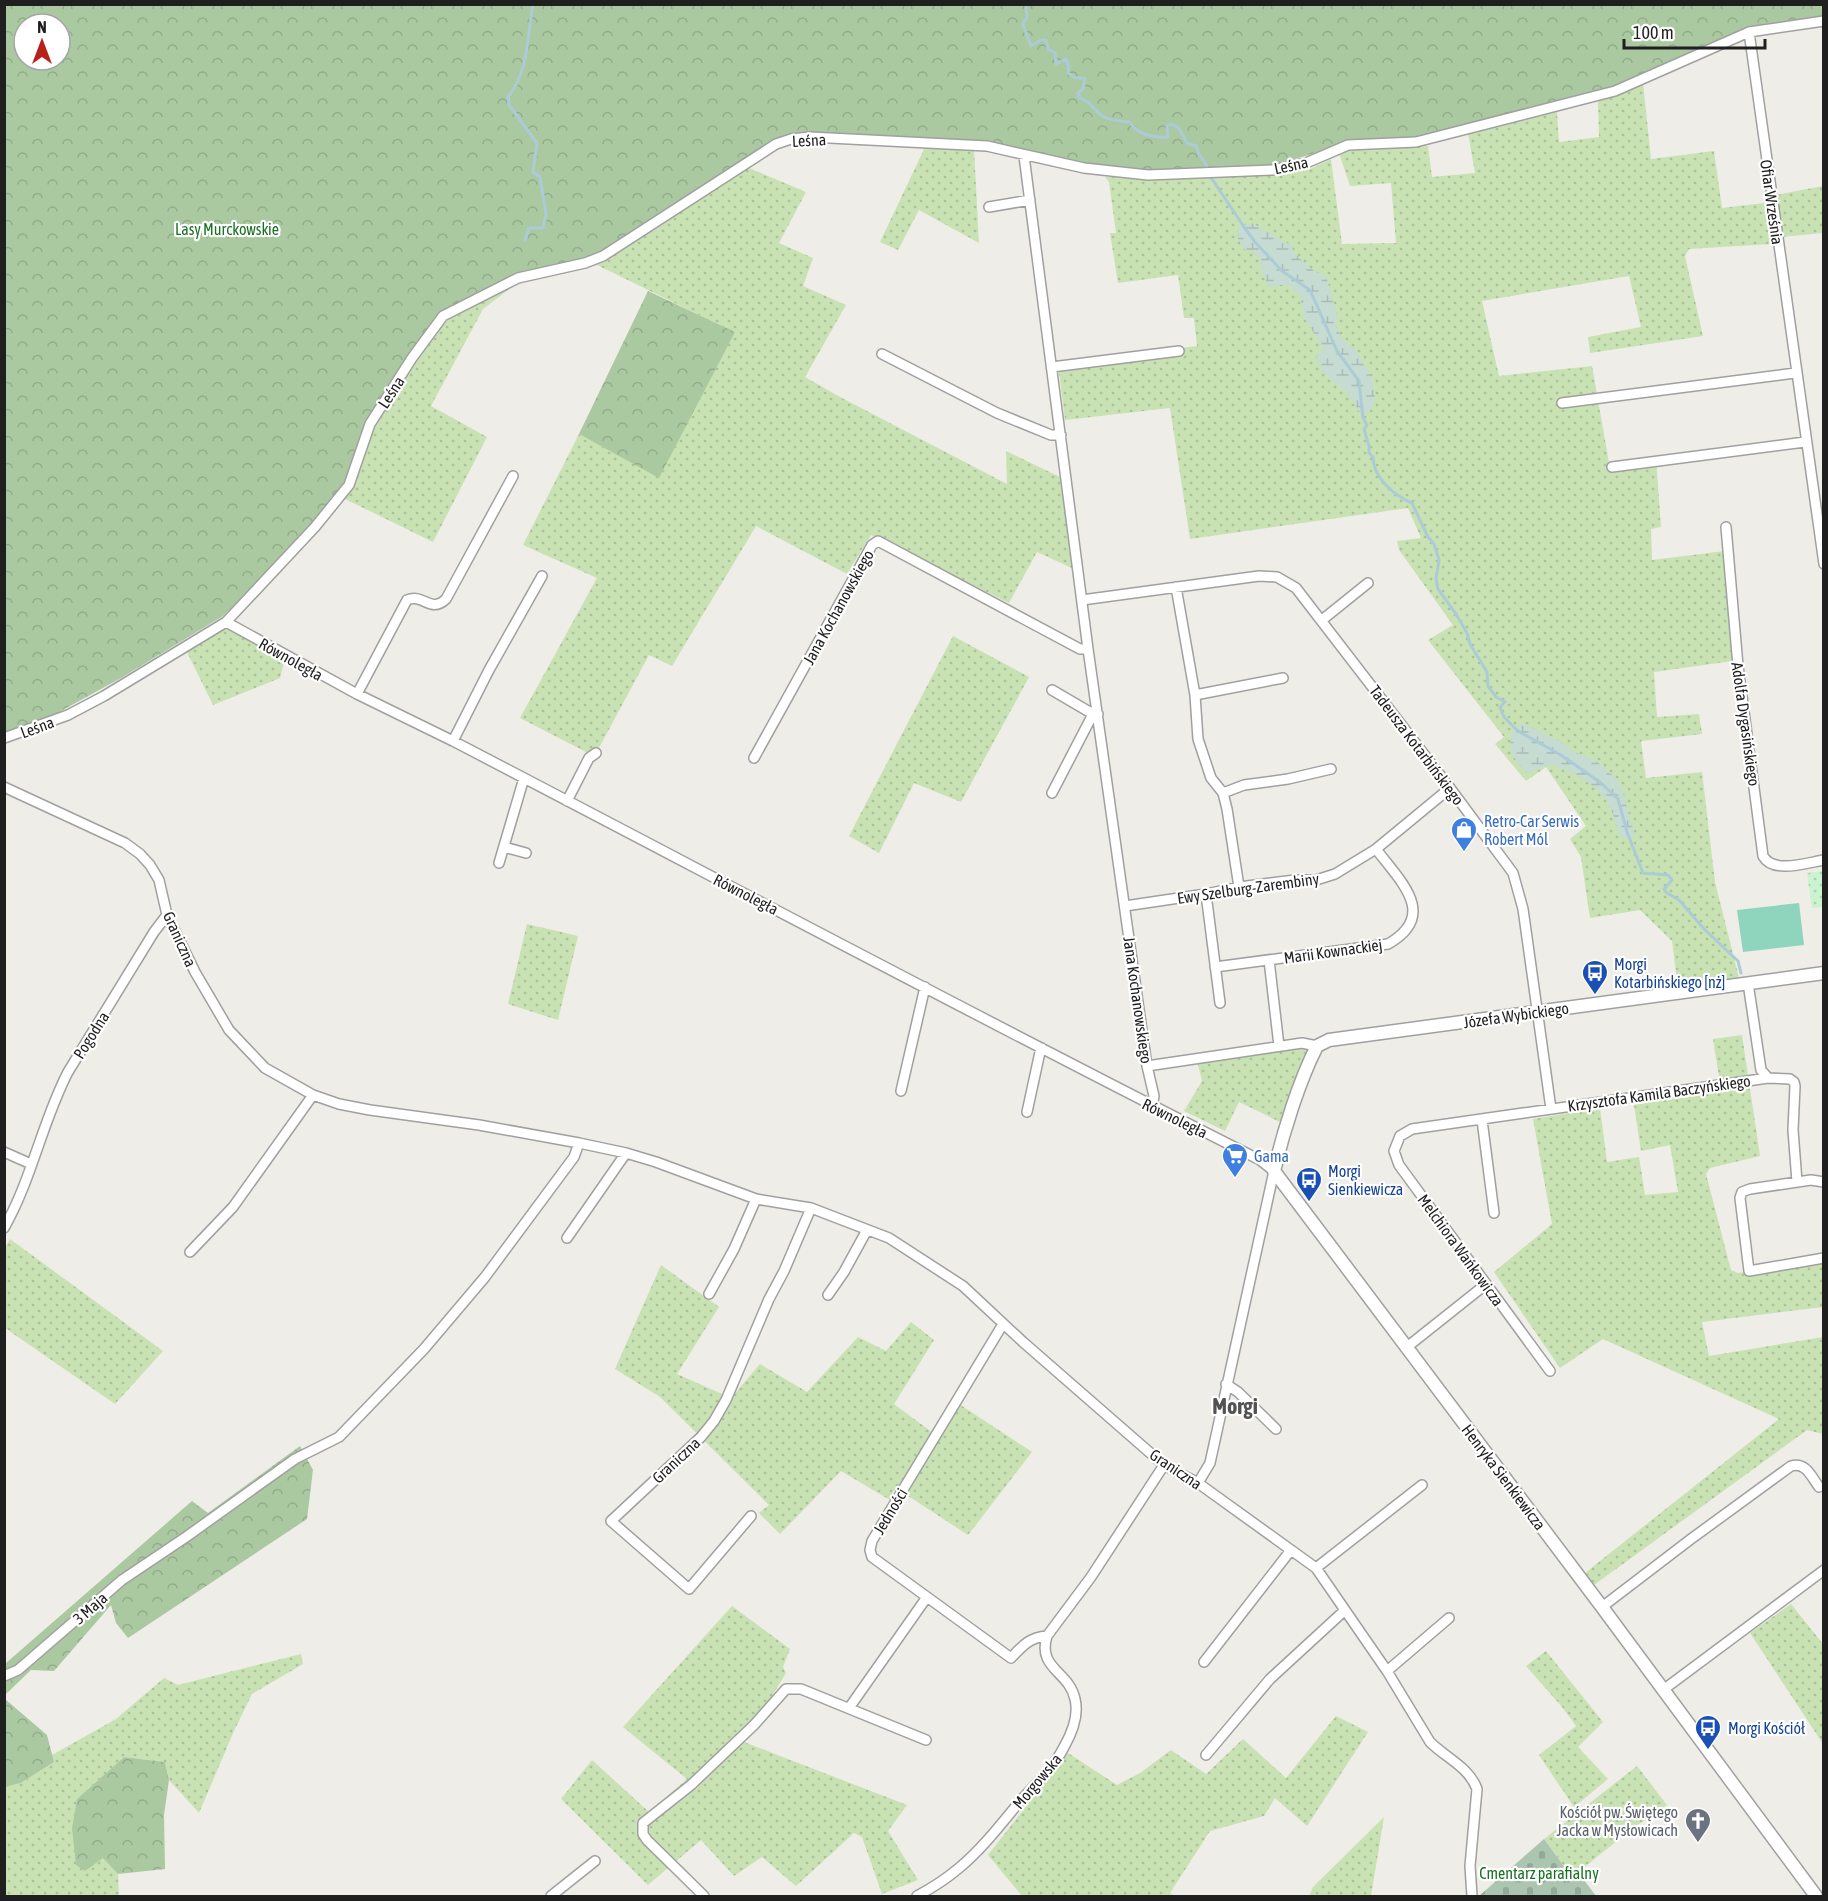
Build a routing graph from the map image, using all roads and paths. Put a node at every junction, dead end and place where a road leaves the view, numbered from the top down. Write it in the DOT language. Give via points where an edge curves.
graph roads {
  1 [pos="1824,21"];
  2 [pos="1749,32"];
  3 [pos="1024,156"];
  4 [pos="1030,201"];
  5 [pos="989,207"];
  6 [pos="1179,351"];
  7 [pos="882,354"];
  8 [pos="1052,367"];
  9 [pos="1795,373"];
  10 [pos="1562,403"];
  11 [pos="1061,435"];
  12 [pos="1805,442"];
  13 [pos="1612,466"];
  14 [pos="513,476"];
  15 [pos="1824,484"];
  16 [pos="1813,486"];
  17 [pos="1726,527"];
  18 [pos="1824,564"];
  19 [pos="542,576"];
  20 [pos="1368,583"];
  21 [pos="1176,587"];
  22 [pos="1082,600"];
  23 [pos="1322,620"];
  24 [pos="226,622"];
  25 [pos="1088,649"];
  26 [pos="1283,678"];
  27 [pos="1052,690"];
  28 [pos="357,694"];
  29 [pos="1195,695"];
  30 [pos="1095,714"];
  31 [pos="4,738"];
  32 [pos="453,741"];
  33 [pos="596,753"];
  34 [pos="754,758"];
  35 [pos="1331,769"];
  36 [pos="524,778"];
  37 [pos="4,787"];
  38 [pos="1450,788"];
  39 [pos="1052,793"];
  40 [pos="1222,793"];
  41 [pos="567,801"];
  42 [pos="504,846"];
  43 [pos="1376,849"];
  44 [pos="526,853"];
  45 [pos="1824,861"];
  46 [pos="499,863"];
  47 [pos="1239,887"];
  48 [pos="1206,894"];
  49 [pos="1125,906"];
  50 [pos="167,915"];
  51 [pos="1269,960"];
  52 [pos="1215,967"];
  53 [pos="1824,973"];
  54 [pos="1748,983"];
  55 [pos="925,987"];
  56 [pos="1220,1003"];
  57 [pos="1538,1012"];
  58 [pos="1279,1046"];
  59 [pos="1317,1046"];
  60 [pos="1042,1048"];
  61 [pos="1147,1066"];
  62 [pos="1768,1078"];
  63 [pos="901,1091"];
  64 [pos="313,1095"];
  65 [pos="1152,1107"];
  66 [pos="1551,1109"];
  67 [pos="1027,1112"];
  68 [pos="1482,1120"];
  69 [pos="579,1143"];
  70 [pos="4,1152"];
  71 [pos="626,1153"];
  72 [pos="31,1164"];
  73 [pos="1274,1171"];
  74 [pos="1797,1182"];
  75 [pos="1824,1182"];
  76 [pos="756,1199"];
  77 [pos="811,1208"];
  78 [pos="1494,1213"];
  79 [pos="4,1228"];
  80 [pos="867,1230"];
  81 [pos="567,1239"];
  82 [pos="190,1252"];
  83 [pos="1824,1258"];
  84 [pos="1485,1285"];
  85 [pos="709,1294"];
  86 [pos="828,1295"];
  87 [pos="1003,1324"];
  88 [pos="1407,1347"];
  89 [pos="1550,1371"];
  90 [pos="1226,1384"];
  91 [pos="1276,1429"];
  92 [pos="1164,1465"];
  93 [pos="1198,1483"];
  94 [pos="1422,1485"];
  95 [pos="1819,1487"];
  96 [pos="751,1516"];
  97 [pos="1291,1550"];
  98 [pos="1316,1568"];
  99 [pos="1824,1570"];
  100 [pos="927,1597"];
  101 [pos="1602,1607"];
  102 [pos="1344,1611"];
  103 [pos="1449,1618"];
  104 [pos="1047,1636"];
  105 [pos="1204,1662"];
  106 [pos="1387,1671"];
  107 [pos="4,1676"];
  108 [pos="1663,1690"];
  109 [pos="849,1708"];
  110 [pos="926,1740"];
  111 [pos="1206,1755"];
  112 [pos="595,1861"];
  113 [pos="551,1896"];
  114 [pos="704,1896"];
  115 [pos="917,1896"];
  116 [pos="1472,1896"];
  117 [pos="1816,1896"];
  1 -- 2 [label="street, Leśna"];
  2 -- 3 [label="street, Leśna" via="1615,91 1416,142 1347,146 1306,163 1273,170 1148,175"];
  2 -- 9 [label="street, Ofiar Września"];
  3 -- 4 [label="street, Jana Kochanowskiego"];
  3 -- 24 [label="street, Leśna" via="987,146 791,139 776,144 603,256 518,278 443,316 370,424 349,485"];
  4 -- 5 [label="street"];
  4 -- 8 [label="street, Jana Kochanowskiego"];
  6 -- 8 [label="street"];
  7 -- 11 [label="street" via="998,413 1051,435"];
  8 -- 11 [label="street, Jana Kochanowskiego"];
  9 -- 10 [label="street"];
  9 -- 12 [label="street, Ofiar Września"];
  11 -- 22 [label="street, Jana Kochanowskiego"];
  12 -- 13 [label="street"];
  12 -- 16 [label="street, Ofiar Września"];
  14 -- 28 [label="street" via="446,599 435,606 417,598 407,600"];
  15 -- 16 [label="street"];
  16 -- 18 [label="street, Ofiar Września"];
  17 -- 45 [label="street, Adolfa Dygasińskiego" via="1738,666 1763,856 1777,867"];
  19 -- 32 [label="street"];
  20 -- 23 [label="street"];
  21 -- 22 [label="street, Tadeusza Kotarbińskiego"];
  21 -- 23 [label="street, Tadeusza Kotarbińskiego" via="1277,577 1296,588"];
  21 -- 29 [label="street"];
  22 -- 25 [label="street, Jana Kochanowskiego"];
  23 -- 38 [label="street, Tadeusza Kotarbińskiego"];
  24 -- 28 [label="street, Równoległa"];
  24 -- 31 [label="street, Leśna" via="68,715"];
  25 -- 30 [label="street, Jana Kochanowskiego"];
  25 -- 34 [label="street, Jana Kochanowskiego" via="1080,649 878,541 872,545"];
  26 -- 29 [label="street"];
  27 -- 30 [label="street"];
  28 -- 32 [label="street, Równoległa"];
  29 -- 40 [label="street" via="1198,739 1211,778"];
  30 -- 39 [label="street"];
  30 -- 49 [label="street, Jana Kochanowskiego"];
  32 -- 36 [label="street, Równoległa"];
  33 -- 41 [label="street" via="589,758"];
  35 -- 40 [label="street" via="1244,785"];
  36 -- 41 [label="street, Równoległa"];
  36 -- 42 [label="street"];
  37 -- 50 [label="street, Graniczna" via="125,843 140,854 159,880"];
  38 -- 43 [label="street, Ewy Szelburg-Zarembiny"];
  38 -- 57 [label="street, Tadeusza Kotarbińskiego" via="1508,864 1516,881"];
  40 -- 47 [label="street"];
  41 -- 55 [label="street, Równoległa"];
  42 -- 44 [label="street"];
  42 -- 46 [label="street"];
  43 -- 47 [label="street, Ewy Szelburg-Zarembiny" via="1335,874 1316,880"];
  43 -- 51 [label="street, Marii Kownackiej" via="1413,901 1414,911 1407,930 1388,944"];
  47 -- 48 [label="street, Ewy Szelburg-Zarembiny"];
  48 -- 49 [label="street, Ewy Szelburg-Zarembiny"];
  48 -- 52 [label="street"];
  49 -- 61 [label="street, Jana Kochanowskiego"];
  50 -- 64 [label="street, Graniczna" via="229,1030 265,1068"];
  50 -- 72 [label="street, Pogodna" via="58,1090"];
  51 -- 52 [label="street, Marii Kownackiej"];
  51 -- 58 [label="street, Marii Kownackiej"];
  52 -- 56 [label="street"];
  53 -- 54 [label="street, Józefa Wybickiego"];
  54 -- 57 [label="street, Józefa Wybickiego"];
  54 -- 62 [label="street, Krzysztofa Kamila Baczyńskiego" via="1761,1070"];
  55 -- 60 [label="street, Równoległa"];
  55 -- 63 [label="street"];
  57 -- 59 [label="street, Józefa Wybickiego" via="1329,1040"];
  57 -- 66 [label="street, Tadeusza Kotarbińskiego"];
  58 -- 59 [label="street, Józefa Wybickiego"];
  58 -- 61 [label="street, Józefa Wybickiego"];
  59 -- 73 [label="street"];
  60 -- 65 [label="street, Równoległa"];
  60 -- 67 [label="street"];
  61 -- 65 [label="street, Jana Kochanowskiego" via="1154,1096"];
  62 -- 66 [label="street, Krzysztofa Kamila Baczyńskiego"];
  62 -- 74 [label="street, Krzysztofa Kamila Baczyńskiego" via="1794,1082"];
  64 -- 69 [label="street, Graniczna" via="359,1108"];
  64 -- 82 [label="street" via="233,1207"];
  65 -- 73 [label="street, Równoległa" via="1260,1160"];
  66 -- 68 [label="street, Melchiora Wańkowicza"];
  68 -- 78 [label="street"];
  68 -- 84 [label="street, Melchiora Wańkowicza" via="1412,1130 1400,1136 1394,1151 1399,1166"];
  69 -- 71 [label="street, Graniczna"];
  69 -- 107 [label="street, 3 Maja" via="567,1166 485,1277 424,1349 339,1437 295,1459 122,1580 18,1670"];
  70 -- 72 [label="street"];
  71 -- 76 [label="street, Graniczna"];
  71 -- 81 [label="street"];
  72 -- 79 [label="street, Pogodna"];
  73 -- 88 [label="street, Henryka Sienkiewicza"];
  73 -- 90 [label="street"];
  74 -- 75 [label="street"];
  74 -- 83 [label="street" via="1742,1192 1749,1271"];
  76 -- 77 [label="street, Graniczna"];
  76 -- 85 [label="street"];
  77 -- 80 [label="street, Graniczna"];
  77 -- 96 [label="street, Graniczna" via="714,1421 611,1521 689,1589"];
  80 -- 86 [label="street"];
  80 -- 87 [label="street, Graniczna" via="889,1238 963,1286"];
  84 -- 88 [label="street"];
  84 -- 89 [label="street, Melchiora Wańkowicza"];
  87 -- 92 [label="street, Graniczna"];
  87 -- 100 [label="street, Jedności" via="872,1541 872,1557"];
  88 -- 101 [label="street, Henryka Sienkiewicza"];
  90 -- 91 [label="street"];
  90 -- 93 [label="street" via="1210,1463"];
  92 -- 93 [label="street, Graniczna"];
  92 -- 104 [label="street"];
  93 -- 97 [label="street, Graniczna"];
  94 -- 98 [label="street"];
  95 -- 101 [label="street" via="1804,1466 1791,1466"];
  97 -- 98 [label="street, Graniczna"];
  97 -- 105 [label="street"];
  98 -- 102 [label="street, Graniczna"];
  99 -- 108 [label="street"];
  100 -- 104 [label="street" via="1011,1658 1027,1641"];
  100 -- 109 [label="street"];
  101 -- 108 [label="street, Henryka Sienkiewicza"];
  102 -- 106 [label="street, Graniczna"];
  102 -- 111 [label="street" via="1270,1678"];
  103 -- 106 [label="street"];
  104 -- 115 [label="street, Morgowska" via="1047,1660 1069,1683 1076,1699 1074,1726 1064,1749 961,1867"];
  106 -- 116 [label="street, Graniczna" via="1430,1742 1463,1768 1477,1789 1470,1866"];
  108 -- 117 [label="street, Henryka Sienkiewicza"];
  109 -- 110 [label="street"];
  109 -- 114 [label="street" via="801,1689 786,1689 706,1770 643,1823 647,1840"];
  112 -- 113 [label="street"];
}
